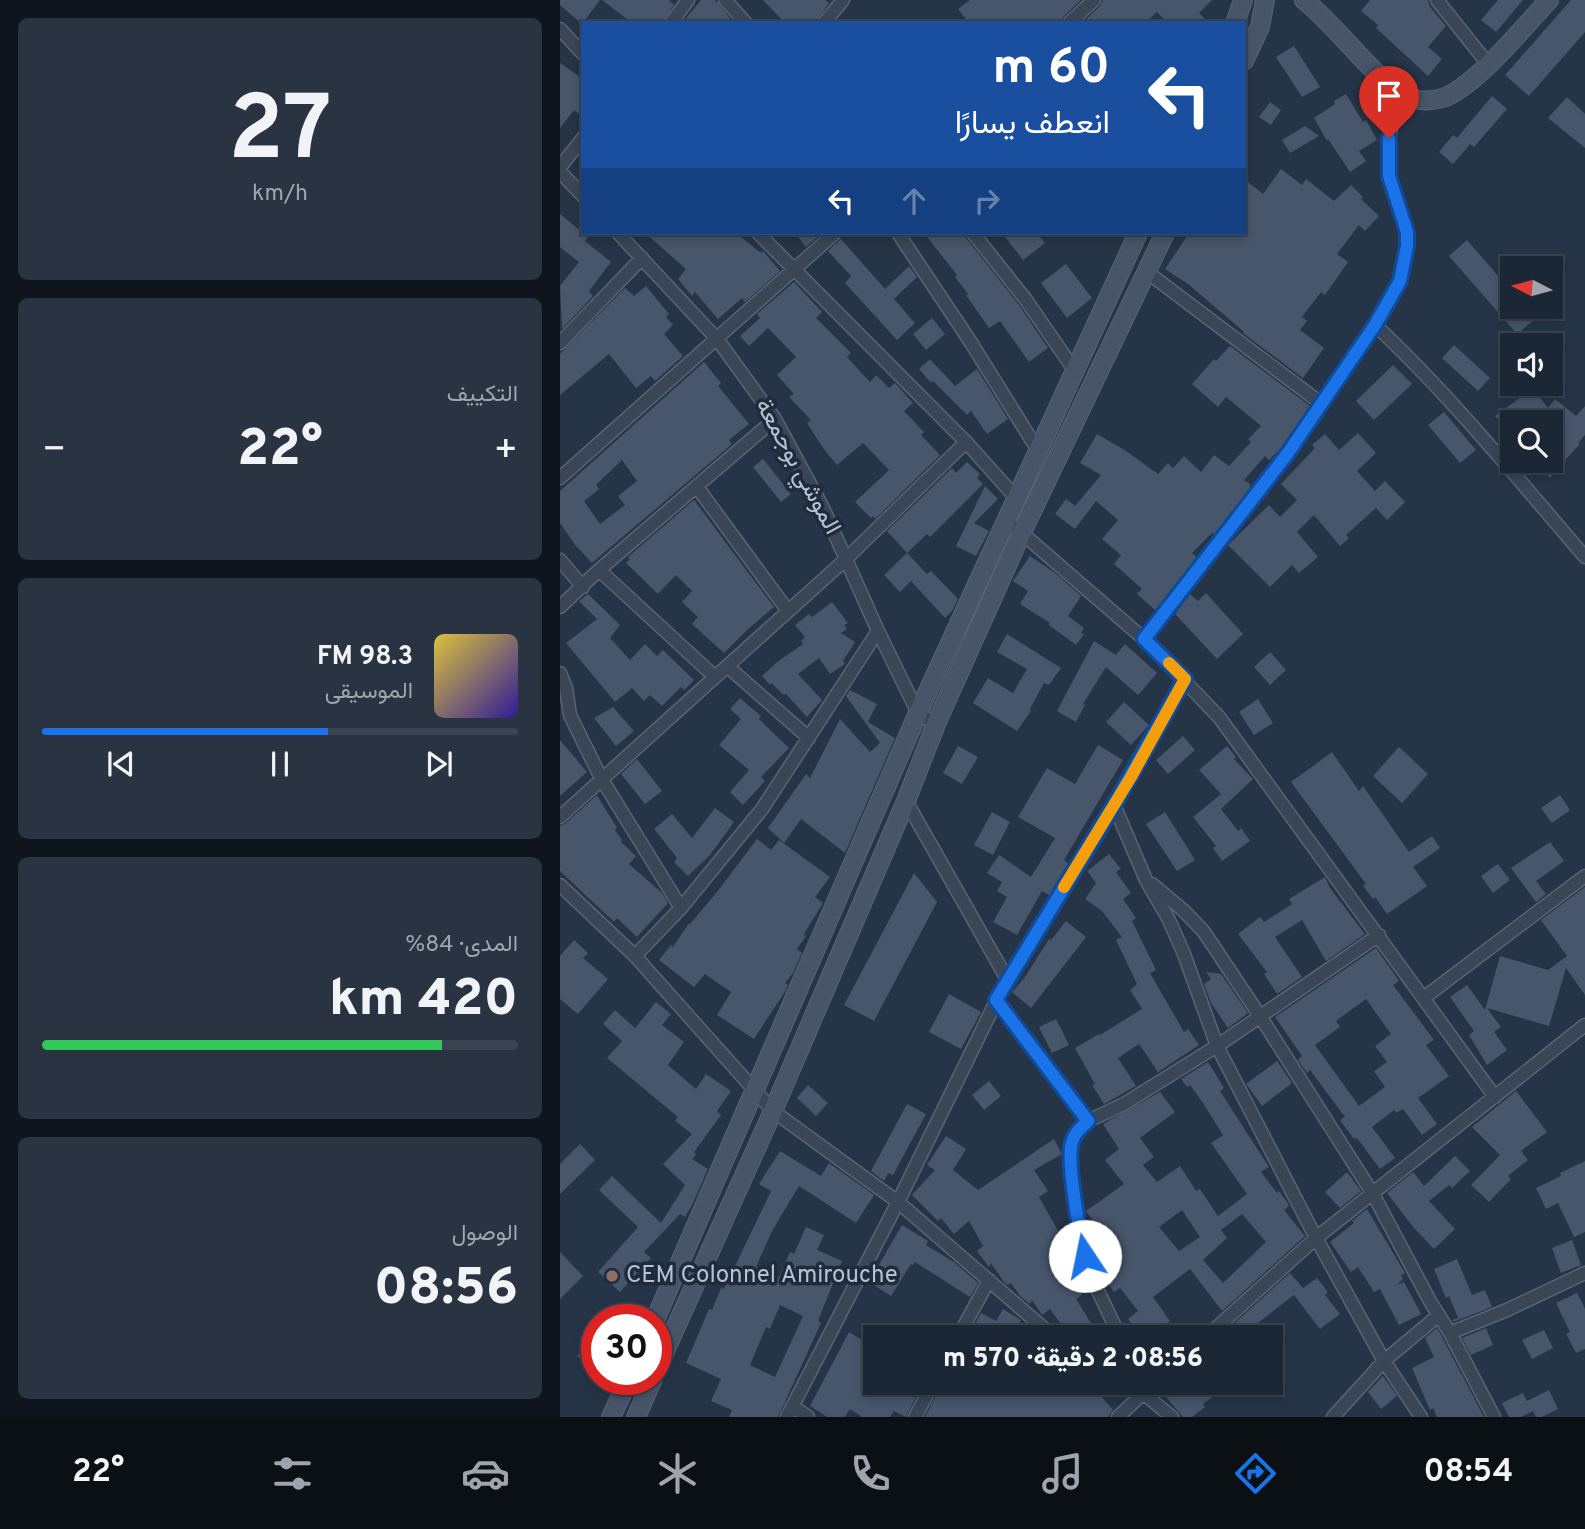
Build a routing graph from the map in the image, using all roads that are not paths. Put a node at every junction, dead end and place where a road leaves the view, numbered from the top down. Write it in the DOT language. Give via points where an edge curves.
graph roads {
  1 [pos="688,0"];
  2 [pos="725,0"];
  3 [pos="844,0"];
  4 [pos="1094,0"];
  5 [pos="1262,0"];
  6 [pos="1304,0"];
  7 [pos="1437,0"];
  8 [pos="1549,0"];
  9 [pos="672,21"];
  10 [pos="744,21"];
  11 [pos="826,21"];
  12 [pos="1071,21"];
  13 [pos="560,29"];
  14 [pos="581,52"];
  15 [pos="1246,57"];
  16 [pos="1488,64"];
  17 [pos="1398,92"];
  18 [pos="581,141"];
  19 [pos="560,170"];
  20 [pos="581,194"];
  21 [pos="620,235"];
  22 [pos="760,235"];
  23 [pos="833,235"];
  24 [pos="899,235"];
  25 [pos="975,235"];
  26 [pos="1137,235"];
  27 [pos="1164,235"];
  28 [pos="642,258"];
  29 [pos="793,268"];
  30 [pos="1147,272"];
  31 [pos="1375,325"];
  32 [pos="717,339"];
  33 [pos="560,344"];
  34 [pos="1075,371"];
  35 [pos="1322,404"];
  36 [pos="775,419"];
  37 [pos="966,442"];
  38 [pos="1039,452"];
  39 [pos="560,478"];
  40 [pos="697,487"];
  41 [pos="1017,499"];
  42 [pos="1014,527"];
  43 [pos="1585,556"];
  44 [pos="846,559"];
  45 [pos="560,560"];
  46 [pos="598,570"];
  47 [pos="583,587"];
  48 [pos="560,607"];
  49 [pos="788,611"];
  50 [pos="878,631"];
  51 [pos="1144,639"];
  52 [pos="727,666"];
  53 [pos="560,673"];
  54 [pos="715,677"];
  55 [pos="1185,679"];
  56 [pos="918,713"];
  57 [pos="936,724"];
  58 [pos="809,738"];
  59 [pos="601,778"];
  60 [pos="906,801"];
  61 [pos="1114,805"];
  62 [pos="560,817"];
  63 [pos="1585,876"];
  64 [pos="1146,880"];
  65 [pos="560,885"];
  66 [pos="681,908"];
  67 [pos="1379,935"];
  68 [pos="635,956"];
  69 [pos="1007,979"];
  70 [pos="1425,997"];
  71 [pos="996,1000"];
  72 [pos="1260,1016"];
  73 [pos="1585,1025"];
  74 [pos="1217,1046"];
  75 [pos="754,1092"];
  76 [pos="1495,1097"];
  77 [pos="773,1111"];
  78 [pos="1088,1121"];
  79 [pos="1373,1194"];
  80 [pos="898,1202"];
  81 [pos="1316,1238"];
  82 [pos="1585,1273"];
  83 [pos="989,1280"];
  84 [pos="662,1304"];
  85 [pos="1439,1315"];
  86 [pos="965,1325"];
  87 [pos="1040,1325"];
  88 [pos="1114,1325"];
  89 [pos="1219,1325"];
  90 [pos="1450,1333"];
  91 [pos="672,1335"];
  92 [pos="1384,1361"];
  93 [pos="621,1395"];
  94 [pos="646,1395"];
  95 [pos="927,1395"];
  96 [pos="1141,1395"];
  97 [pos="1145,1395"];
  98 [pos="789,1411"];
  99 [pos="611,1417"];
  100 [pos="636,1417"];
  101 [pos="808,1417"];
  102 [pos="915,1417"];
  103 [pos="1118,1417"];
  104 [pos="1172,1417"];
  105 [pos="1332,1417"];
  106 [pos="1420,1417"];
  107 [pos="1494,1417"];
  1 -- 9 [label="street"];
  2 -- 10 [label="street"];
  3 -- 11 [label="street"];
  4 -- 12 [label="street"];
  5 -- 15 [label="main road" via="1260,27"];
  6 -- 17 [label="main road"];
  7 -- 16 [label="street"];
  8 -- 16 [label="main road"];
  13 -- 14 [label="street"];
  16 -- 17 [label="main road" via="1451,95 1424,101"];
  17 -- 31 [label="street" via="1389,138 1389,176 1405,222 1407,246 1400,281"];
  18 -- 19 [label="street"];
  19 -- 20 [label="street"];
  21 -- 28 [label="street, الموشي بوجمعة"];
  22 -- 29 [label="street"];
  23 -- 29 [label="street"];
  24 -- 38 [label="street"];
  25 -- 34 [label="street"];
  26 -- 34 [label="main road"];
  27 -- 30 [label="main road"];
  28 -- 32 [label="street, الموشي بوجمعة"];
  28 -- 33 [label="street"];
  29 -- 32 [label="street"];
  29 -- 37 [label="street"];
  30 -- 35 [label="street"];
  30 -- 42 [label="main road"];
  31 -- 35 [label="street"];
  31 -- 43 [label="street" via="1453,403"];
  32 -- 36 [label="street, الموشي بوجمعة"];
  32 -- 39 [label="street"];
  34 -- 38 [label="main road"];
  35 -- 51 [label="street"];
  36 -- 40 [label="street"];
  36 -- 44 [label="street, الموشي بوجمعة"];
  37 -- 41 [label="street"];
  37 -- 44 [label="street"];
  38 -- 41 [label="main road"];
  40 -- 46 [label="street"];
  40 -- 49 [label="street"];
  41 -- 42 [label="main road"];
  42 -- 51 [label="street"];
  42 -- 56 [label="main road"];
  42 -- 57 [label="main road"];
  44 -- 49 [label="street"];
  44 -- 50 [label="street, الموشي بوجمعة"];
  45 -- 47 [label="street"];
  46 -- 47 [label="street"];
  46 -- 54 [label="street"];
  47 -- 48 [label="street"];
  49 -- 52 [label="street"];
  50 -- 56 [label="street, الموشي بوجمعة"];
  50 -- 58 [label="street"];
  51 -- 55 [label="street"];
  52 -- 54 [label="street"];
  52 -- 58 [label="street"];
  53 -- 59 [label="street" via="570,715"];
  54 -- 59 [label="street"];
  55 -- 61 [label="street"];
  55 -- 67 [label="street" via="1219,717"];
  56 -- 57 [label="street"];
  56 -- 75 [label="main road"];
  57 -- 60 [label="main road"];
  58 -- 66 [label="street" via="762,809"];
  59 -- 62 [label="street"];
  59 -- 66 [label="street"];
  60 -- 69 [label="street"];
  60 -- 77 [label="main road"];
  61 -- 64 [label="street"];
  61 -- 69 [label="street"];
  63 -- 70 [label="street"];
  64 -- 72 [label="street" via="1204,932"];
  64 -- 74 [label="street" via="1184,954"];
  65 -- 68 [label="street"];
  66 -- 68 [label="street"];
  67 -- 70 [label="street"];
  67 -- 72 [label="street"];
  68 -- 75 [label="street"];
  69 -- 71 [label="street"];
  70 -- 76 [label="street"];
  71 -- 78 [label="street"];
  71 -- 80 [label="street"];
  72 -- 74 [label="street"];
  72 -- 79 [label="street"];
  73 -- 76 [label="street"];
  74 -- 78 [label="street"];
  74 -- 81 [label="street"];
  75 -- 77 [label="street"];
  75 -- 84 [label="main road"];
  76 -- 79 [label="street"];
  77 -- 80 [label="street"];
  77 -- 91 [label="main road"];
  78 -- 88 [label="street" via="1070,1147 1081,1238 1090,1274"];
  79 -- 81 [label="street"];
  79 -- 85 [label="street"];
  80 -- 83 [label="street"];
  80 -- 98 [label="street"];
  81 -- 89 [label="street"];
  81 -- 92 [label="street"];
  82 -- 90 [label="street"];
  83 -- 86 [label="street"];
  83 -- 87 [label="street"];
  85 -- 90 [label="street"];
  85 -- 92 [label="street"];
  90 -- 107 [label="street"];
  92 -- 105 [label="street"];
  92 -- 106 [label="street"];
  93 -- 99 [label="main road"];
  94 -- 100 [label="main road"];
  95 -- 102 [label="street"];
  96 -- 103 [label="street"];
  97 -- 104 [label="street"];
  98 -- 101 [label="street"];
}
